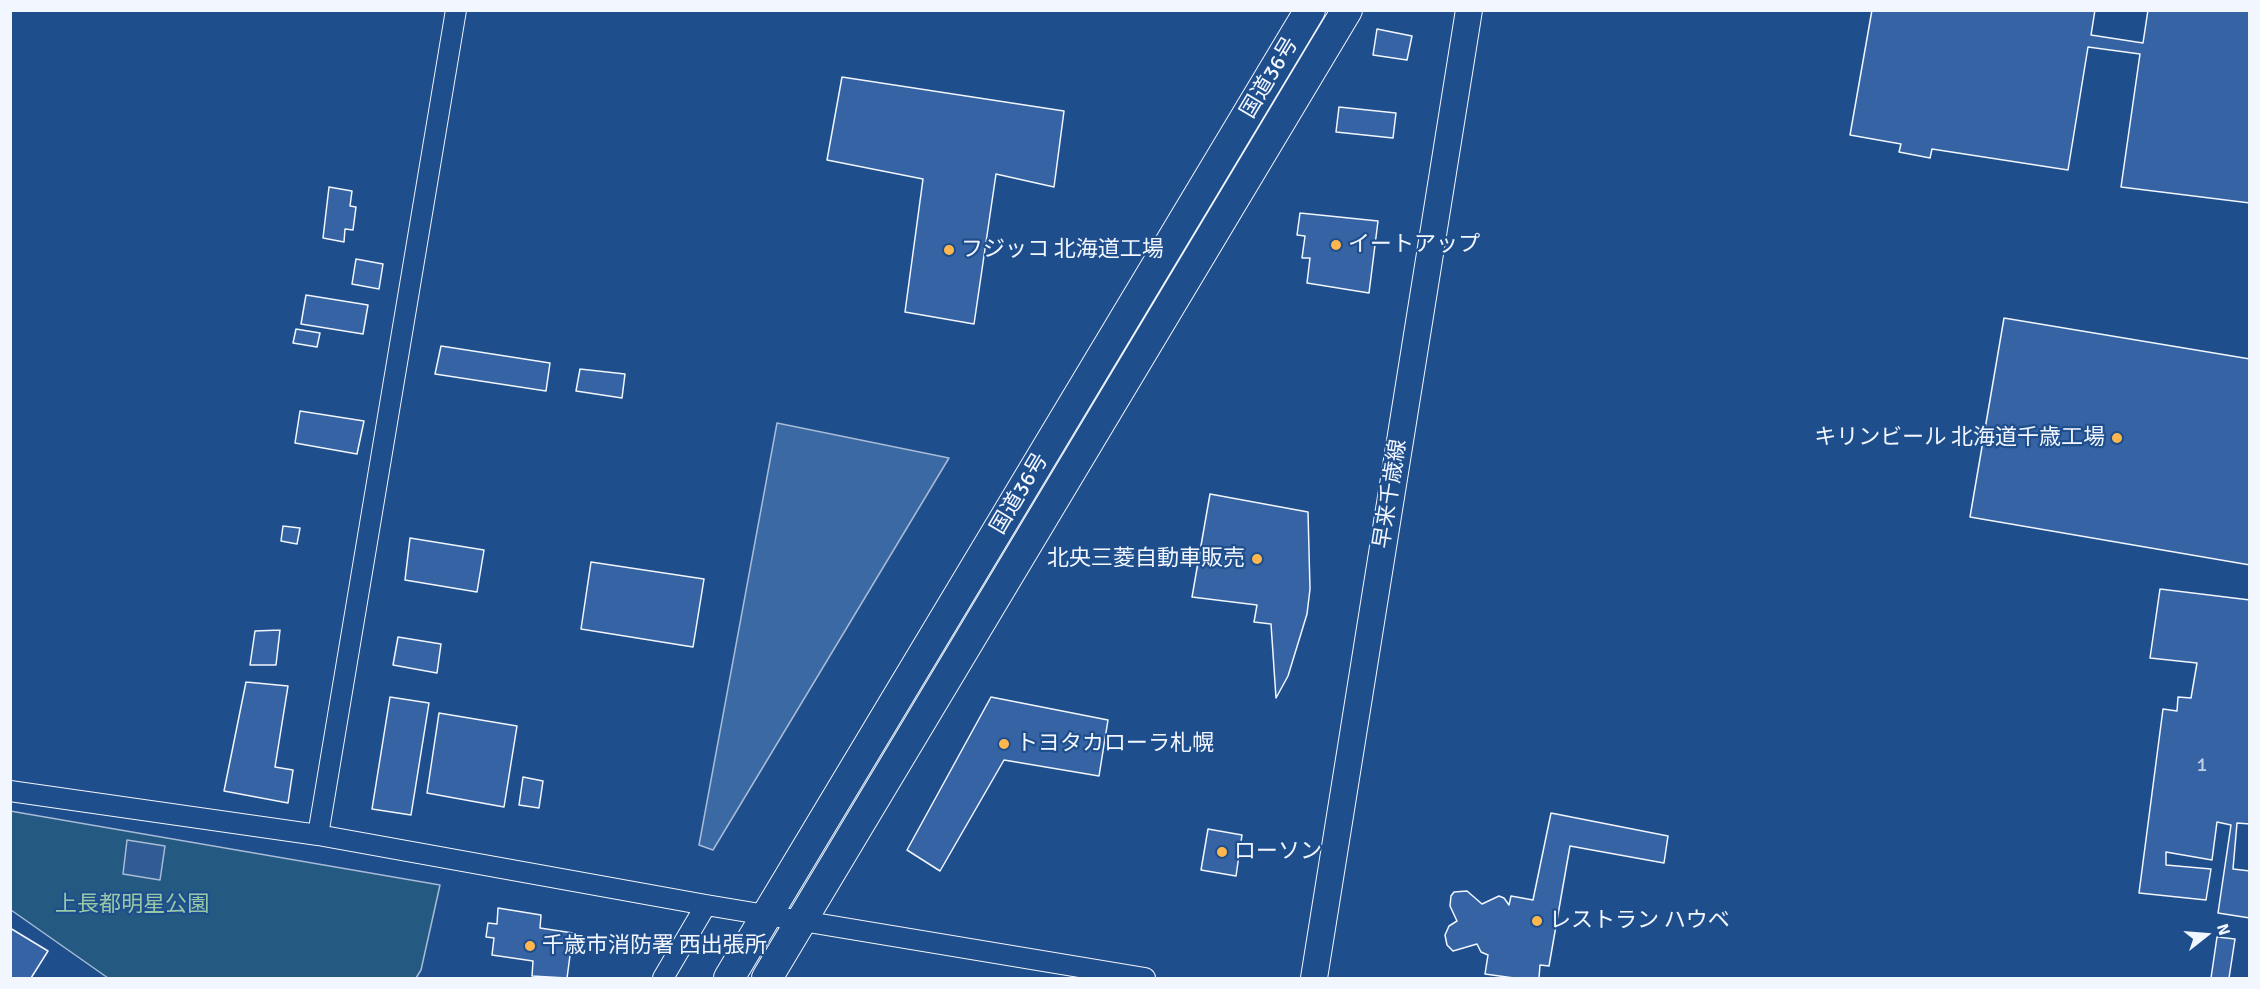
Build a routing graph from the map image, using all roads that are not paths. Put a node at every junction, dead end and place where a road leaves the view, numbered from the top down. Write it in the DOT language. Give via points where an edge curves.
graph roads {
  1 [pos="456,10"];
  2 [pos="1310,10"];
  3 [pos="1347,10"];
  4 [pos="1469,10"];
  5 [pos="10,791"];
  6 [pos="318,835"];
  7 [pos="706,905"];
  8 [pos="767,915"];
  9 [pos="801,922"];
  10 [pos="663,978"];
  11 [pos="729,978"];
  12 [pos="767,978"];
  13 [pos="1145,978"];
  14 [pos="1314,978"];
  1 -- 6 [label="street"];
  2 -- 8 [label="highway, 国道36号"];
  3 -- 9 [label="highway, 国道36号"];
  4 -- 14 [label="main road, 早来千歳線"];
  5 -- 6 [label="street"];
  6 -- 7 [label="street"];
  7 -- 8 [label="street"];
  7 -- 10 [label="street"];
  8 -- 9 [label="street"];
  8 -- 11 [label="highway, 国道36号"];
  9 -- 12 [label="highway, 国道36号"];
  9 -- 13 [label="street"];
}
